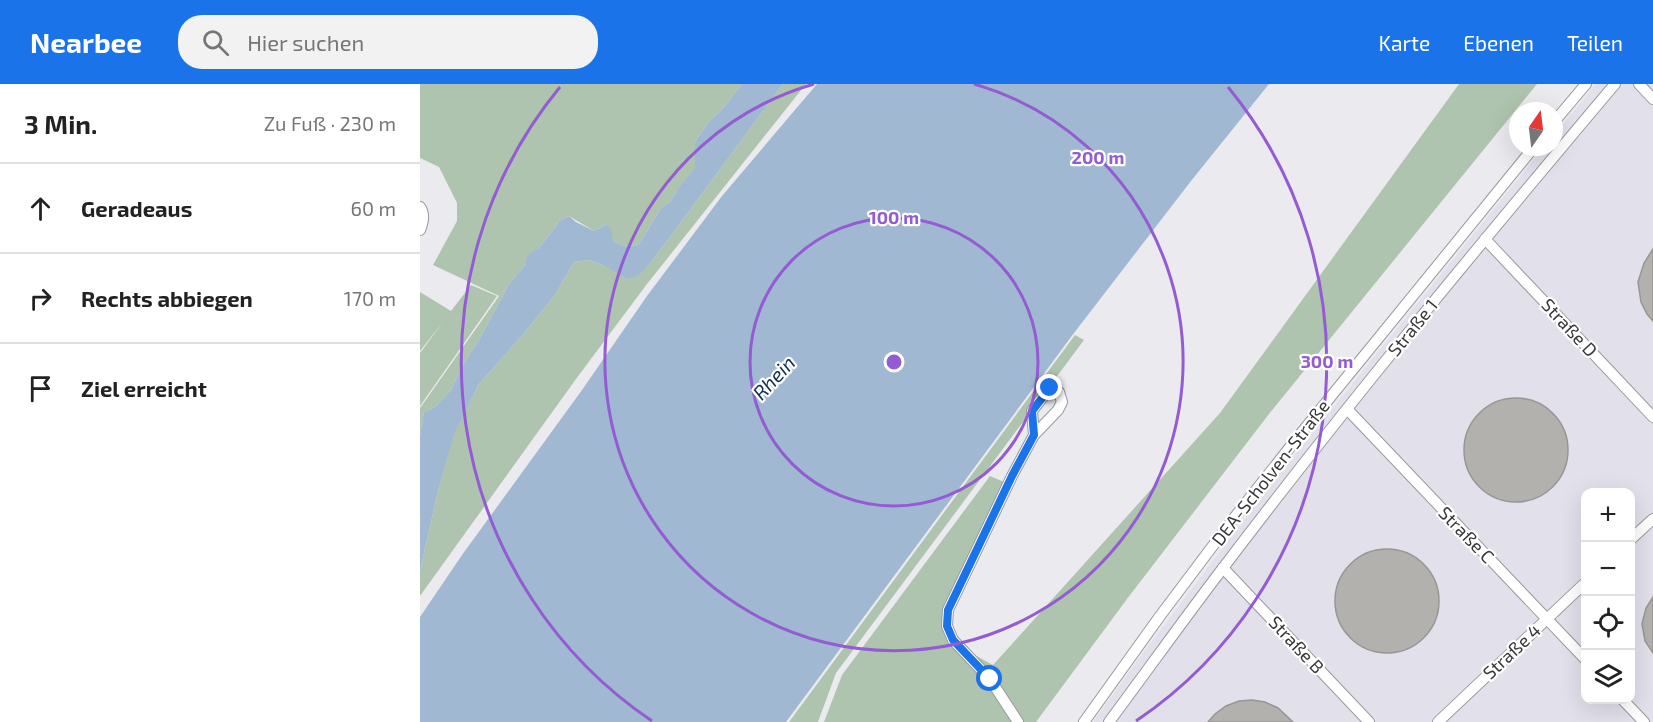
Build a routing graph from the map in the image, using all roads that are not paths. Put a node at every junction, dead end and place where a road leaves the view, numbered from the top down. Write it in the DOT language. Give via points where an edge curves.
graph roads {
  1 [pos="1586,84"];
  2 [pos="1615,84"];
  3 [pos="1639,84"];
  4 [pos="1653,99"];
  5 [pos="1563,111"];
  6 [pos="1526,156"];
  7 [pos="420,207"];
  8 [pos="420,230"];
  9 [pos="1485,239"];
  10 [pos="1347,409"];
  11 [pos="1653,417"];
  12 [pos="1034,435"];
  13 [pos="1653,519"];
  14 [pos="1635,535"];
  15 [pos="1223,568"];
  16 [pos="1581,587"];
  17 [pos="1547,619"];
  18 [pos="1581,655"];
  19 [pos="1628,704"];
  20 [pos="1018,722"];
  21 [pos="1084,722"];
  22 [pos="1109,722"];
  23 [pos="1369,722"];
  24 [pos="1438,722"];
  25 [pos="1644,722"];
  1 -- 5 [label="street"];
  2 -- 9 [label="street, Straße 1"];
  3 -- 4 [label="street"];
  6 -- 21 [label="street, DEA-Scholven-Straße" via="1230,524"];
  7 -- 8 [label="street"];
  9 -- 10 [label="street, Straße 1"];
  9 -- 11 [label="street, Straße D"];
  10 -- 15 [label="street, Straße 1"];
  10 -- 17 [label="street, Straße C"];
  12 -- 20 [label="street" via="948,610 947,626 953,640 990,679"];
  13 -- 14 [label="street"];
  15 -- 22 [label="street, Straße 1"];
  15 -- 23 [label="street, Straße B"];
  16 -- 17 [label="street, Straße 4"];
  17 -- 18 [label="street, Straße C"];
  17 -- 24 [label="street, Straße 4"];
  19 -- 25 [label="street"];
}
